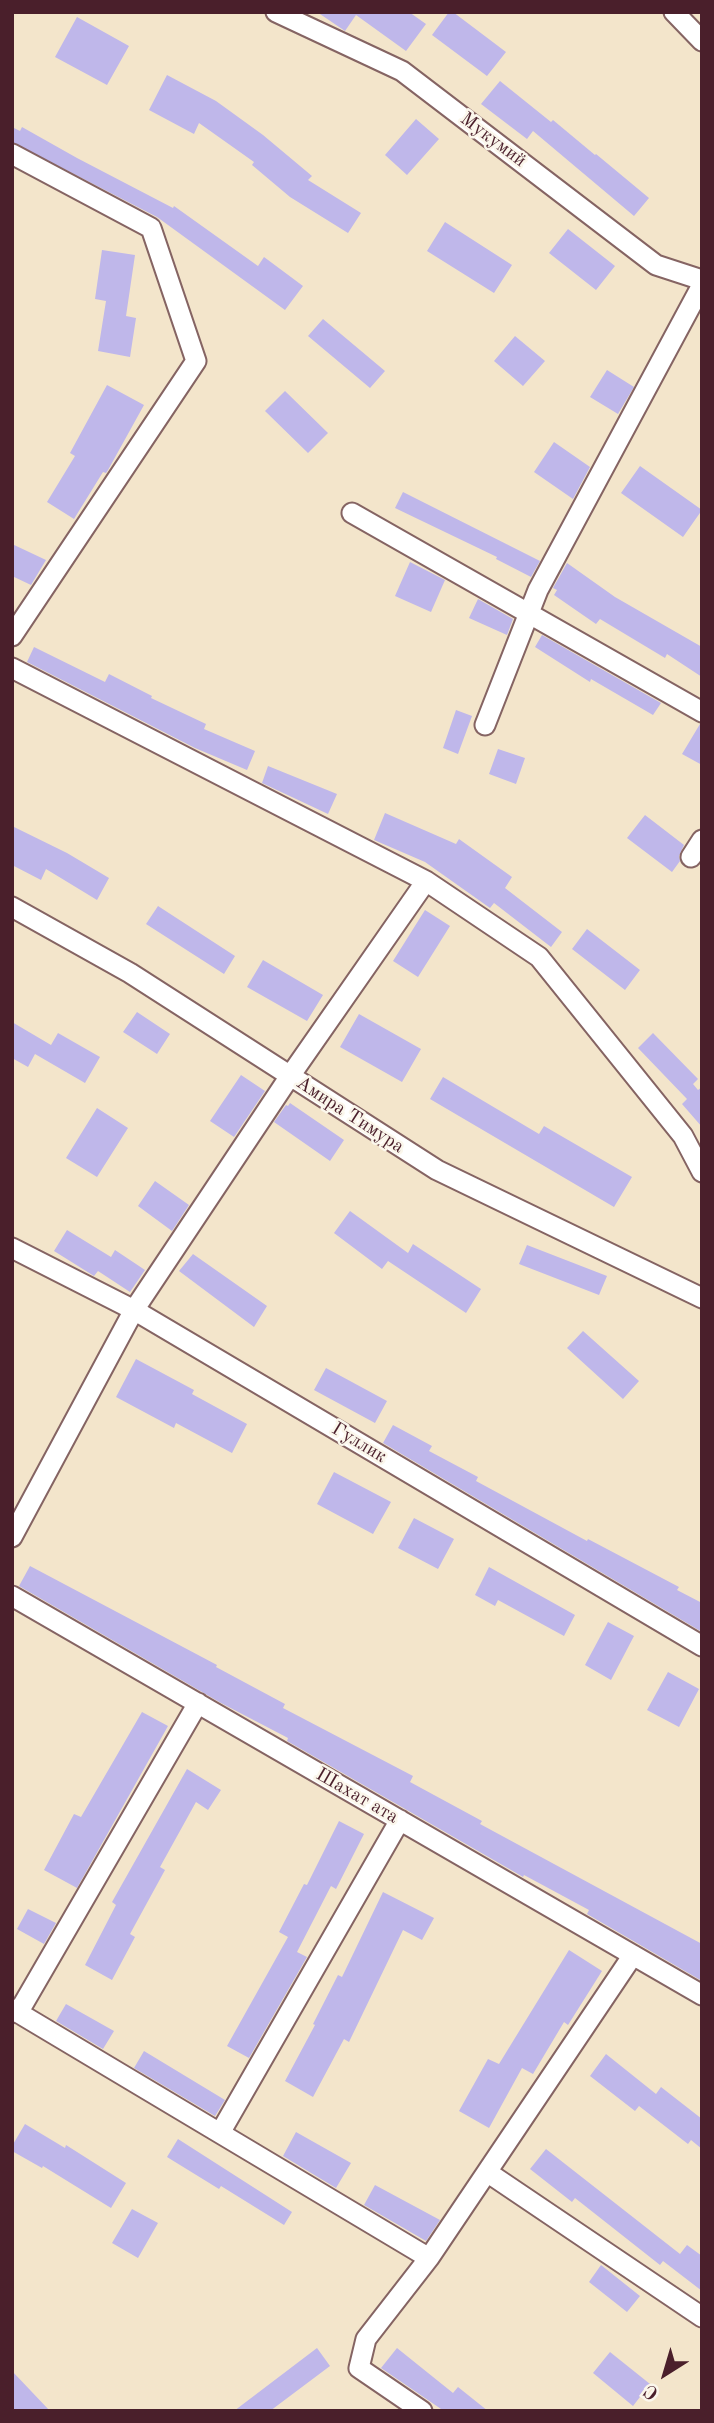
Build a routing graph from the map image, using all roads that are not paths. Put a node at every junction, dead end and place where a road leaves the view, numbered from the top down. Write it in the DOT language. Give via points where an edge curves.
graph roads {
  1 [pos="276,12"];
  2 [pos="674,12"];
  3 [pos="702,41"];
  4 [pos="12,154"];
  5 [pos="702,282"];
  6 [pos="352,513"];
  7 [pos="529,614"];
  8 [pos="12,636"];
  9 [pos="12,668"];
  10 [pos="702,712"];
  11 [pos="485,725"];
  12 [pos="426,881"];
  13 [pos="12,907"];
  14 [pos="290,1076"];
  15 [pos="702,1172"];
  16 [pos="12,1248"];
  17 [pos="701,1296"];
  18 [pos="134,1310"];
  19 [pos="12,1537"];
  20 [pos="12,1596"];
  21 [pos="702,1646"];
  22 [pos="198,1703"];
  23 [pos="400,1820"];
  24 [pos="633,1955"];
  25 [pos="702,1995"];
  26 [pos="15,2011"];
  27 [pos="220,2133"];
  28 [pos="487,2172"];
  29 [pos="429,2258"];
  30 [pos="702,2317"];
  31 [pos="422,2411"];
  1 -- 5 [label="street, Мукумий" via="402,71 656,265"];
  2 -- 3 [label="street"];
  4 -- 8 [label="street" via="151,228 196,361"];
  5 -- 7 [label="street"];
  6 -- 7 [label="street"];
  7 -- 10 [label="street"];
  7 -- 11 [label="street"];
  9 -- 12 [label="street"];
  12 -- 14 [label="street"];
  12 -- 15 [label="street" via="539,957 683,1136"];
  13 -- 14 [label="street, Амира Тимура" via="130,973"];
  14 -- 17 [label="street, Амира Тимура" via="437,1170"];
  14 -- 18 [label="street"];
  16 -- 18 [label="street, Гуллик"];
  18 -- 19 [label="street"];
  18 -- 21 [label="street, Гуллик"];
  20 -- 22 [label="street, Шахат ата"];
  22 -- 23 [label="street, Шахат ата"];
  22 -- 26 [label="street"];
  23 -- 24 [label="street, Шахат ата"];
  23 -- 27 [label="street"];
  24 -- 25 [label="street, Шахат ата"];
  24 -- 28 [label="street"];
  26 -- 27 [label="street"];
  27 -- 29 [label="street"];
  28 -- 29 [label="street"];
  28 -- 30 [label="street"];
  29 -- 31 [label="street" via="366,2339 359,2368"];
}
